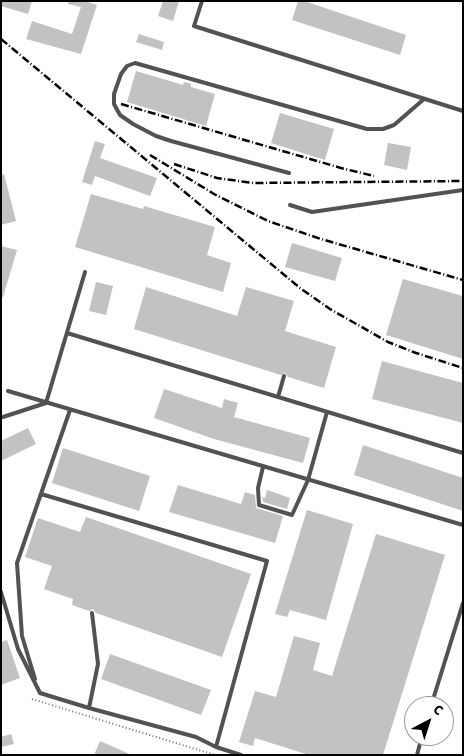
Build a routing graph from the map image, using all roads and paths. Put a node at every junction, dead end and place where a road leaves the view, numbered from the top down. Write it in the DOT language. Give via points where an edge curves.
graph roads {
  1 [pos="202,1"];
  2 [pos="424,98"];
  3 [pos="463,110"];
  4 [pos="289,173"];
  5 [pos="463,190"];
  6 [pos="290,205"];
  7 [pos="85,272"];
  8 [pos="67,333"];
  9 [pos="284,376"];
  10 [pos="8,391"];
  11 [pos="278,397"];
  12 [pos="46,403"];
  13 [pos="70,410"];
  14 [pos="327,412"];
  15 [pos="3,417"];
  16 [pos="463,453"];
  17 [pos="263,466"];
  18 [pos="308,480"];
  19 [pos="41,494"];
  20 [pos="463,525"];
  21 [pos="1,592"];
  22 [pos="463,603"];
  23 [pos="92,613"];
  24 [pos="40,693"];
  25 [pos="434,696"];
  26 [pos="32,699"];
  27 [pos="89,708"];
  28 [pos="216,747"];
  29 [pos="215,755"];
  30 [pos="241,755"];
  1 -- 2 [label="lane" via="194,26"];
  2 -- 3 [label="lane"];
  2 -- 4 [label="lane" via="388,128 367,129 134,63 121,74 114,104 120,115 133,124 170,141"];
  5 -- 6 [label="lane" via="312,212"];
  7 -- 8 [label="lane"];
  8 -- 11 [label="lane"];
  8 -- 12 [label="lane"];
  9 -- 11 [label="lane"];
  10 -- 12 [label="lane"];
  11 -- 14 [label="lane"];
  12 -- 13 [label="lane"];
  12 -- 15 [label="lane"];
  13 -- 17 [label="lane"];
  13 -- 19 [label="lane"];
  14 -- 16 [label="lane"];
  14 -- 18 [label="lane"];
  17 -- 18 [label="lane"];
  17 -- 18 [label="lane" via="258,488 259,505 292,515"];
  18 -- 20 [label="lane"];
  19 -- 24 [label="lane" via="17,563 22,636"];
  19 -- 28 [label="lane" via="267,561"];
  21 -- 24 [label="lane" via="18,649"];
  22 -- 25 [label="lane"];
  23 -- 27 [label="lane" via="98,664"];
  24 -- 27 [label="lane"];
  26 -- 29 [label="path"];
  27 -- 28 [label="lane" via="196,737"];
  28 -- 30 [label="lane"];
}
